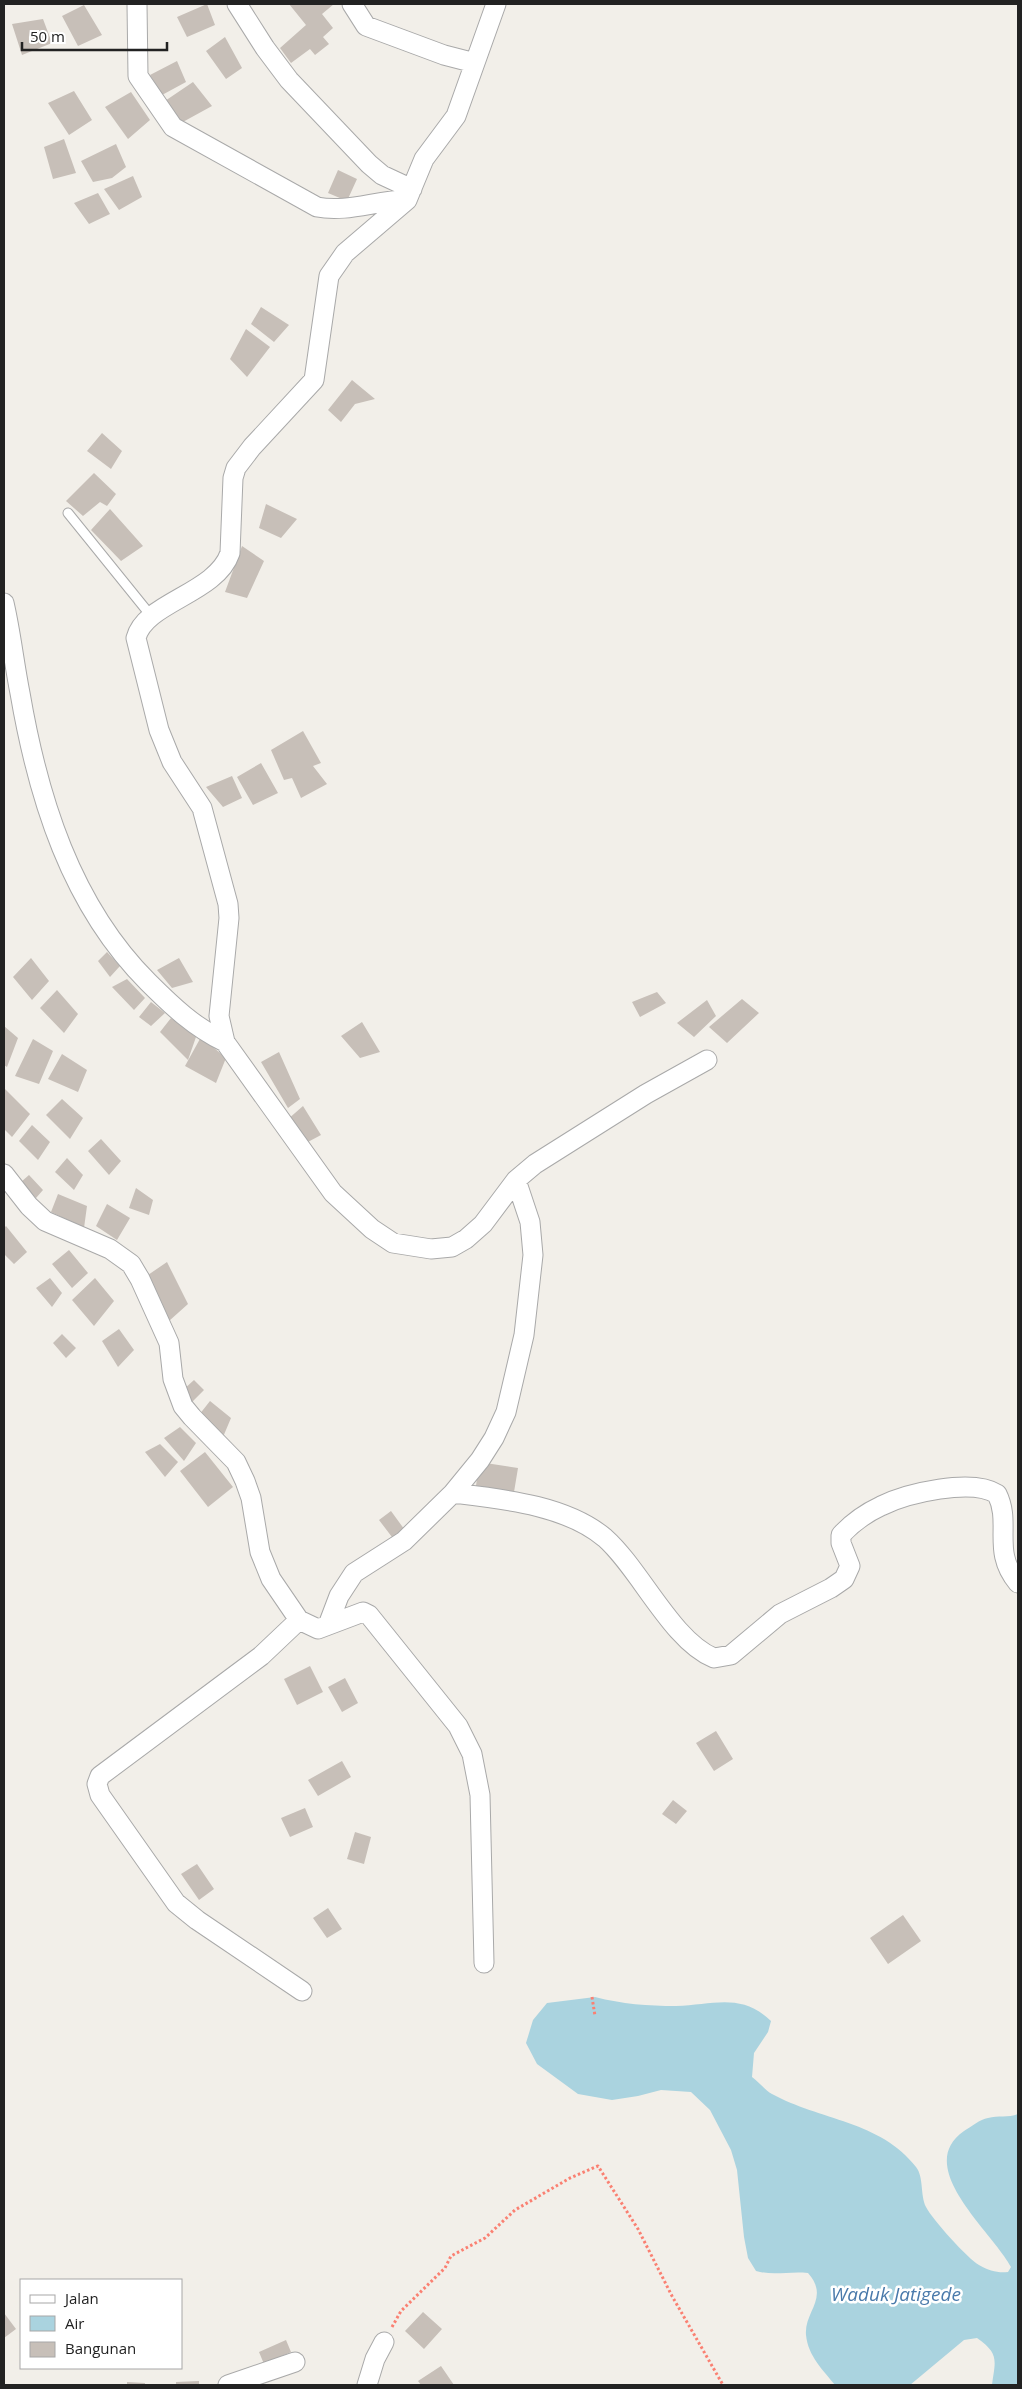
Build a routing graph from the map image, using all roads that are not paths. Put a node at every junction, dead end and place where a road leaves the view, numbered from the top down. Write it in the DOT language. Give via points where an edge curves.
graph roads {
  1 [pos="137,4"];
  2 [pos="237,4"];
  3 [pos="352,4"];
  4 [pos="496,4"];
  5 [pos="476,63"];
  6 [pos="409,195"];
  7 [pos="68,512"];
  8 [pos="4,603"];
  9 [pos="152,617"];
  10 [pos="225,1042"];
  11 [pos="707,1060"];
  12 [pos="4,1174"];
  13 [pos="516,1180"];
  14 [pos="453,1493"];
  15 [pos="1018,1583"];
  16 [pos="299,1620"];
  17 [pos="328,1625"];
  18 [pos="484,1964"];
  19 [pos="302,1991"];
  20 [pos="384,2342"];
  21 [pos="294,2362"];
  22 [pos="228,2385"];
  23 [pos="368,2385"];
  1 -- 6 [label="street" via="138,76 173,127 318,207 332,210"];
  2 -- 6 [label="street" via="289,80 369,164"];
  3 -- 5 [label="street" via="366,26 444,55"];
  4 -- 5 [label="street"];
  5 -- 6 [label="street" via="456,116 424,159"];
  6 -- 9 [label="street" via="344,253 329,276 314,380 236,468 227,562 217,575"];
  7 -- 9 [label="lane"];
  8 -- 10 [label="street" via="34,760 46,806 75,880 134,968 179,1013 204,1032"];
  9 -- 10 [label="street" via="136,638 159,730 172,762 202,808 228,904 219,1016"];
  10 -- 13 [label="street" via="333,1193 372,1229 393,1243 432,1249 452,1247 483,1224"];
  11 -- 13 [label="street" via="593,1126"];
  12 -- 16 [label="street" via="32,1210 45,1221 110,1249 131,1264 169,1343 173,1379 183,1406 236,1462 251,1498 260,1552 271,1579"];
  13 -- 14 [label="street" via="530,1222 533,1255 518,1367 506,1412 494,1438"];
  14 -- 15 [label="street" via="514,1502 566,1516 584,1525 604,1538 616,1551 692,1645 714,1658 731,1654 780,1614 844,1579 850,1566 841,1535 860,1518 900,1498 939,1490 974,1488 997,1494 1001,1505 1004,1558"];
  14 -- 17 [label="street" via="404,1540 354,1573 339,1596"];
  16 -- 17 [label="street" via="318,1628"];
  16 -- 19 [label="street" via="255,1660 100,1776 97,1784 100,1795 176,1903"];
  17 -- 18 [label="street" via="363,1612 369,1615 466,1739 480,1795"];
  20 -- 23 [label="street" via="375,2359"];
  21 -- 22 [label="street"];
}
